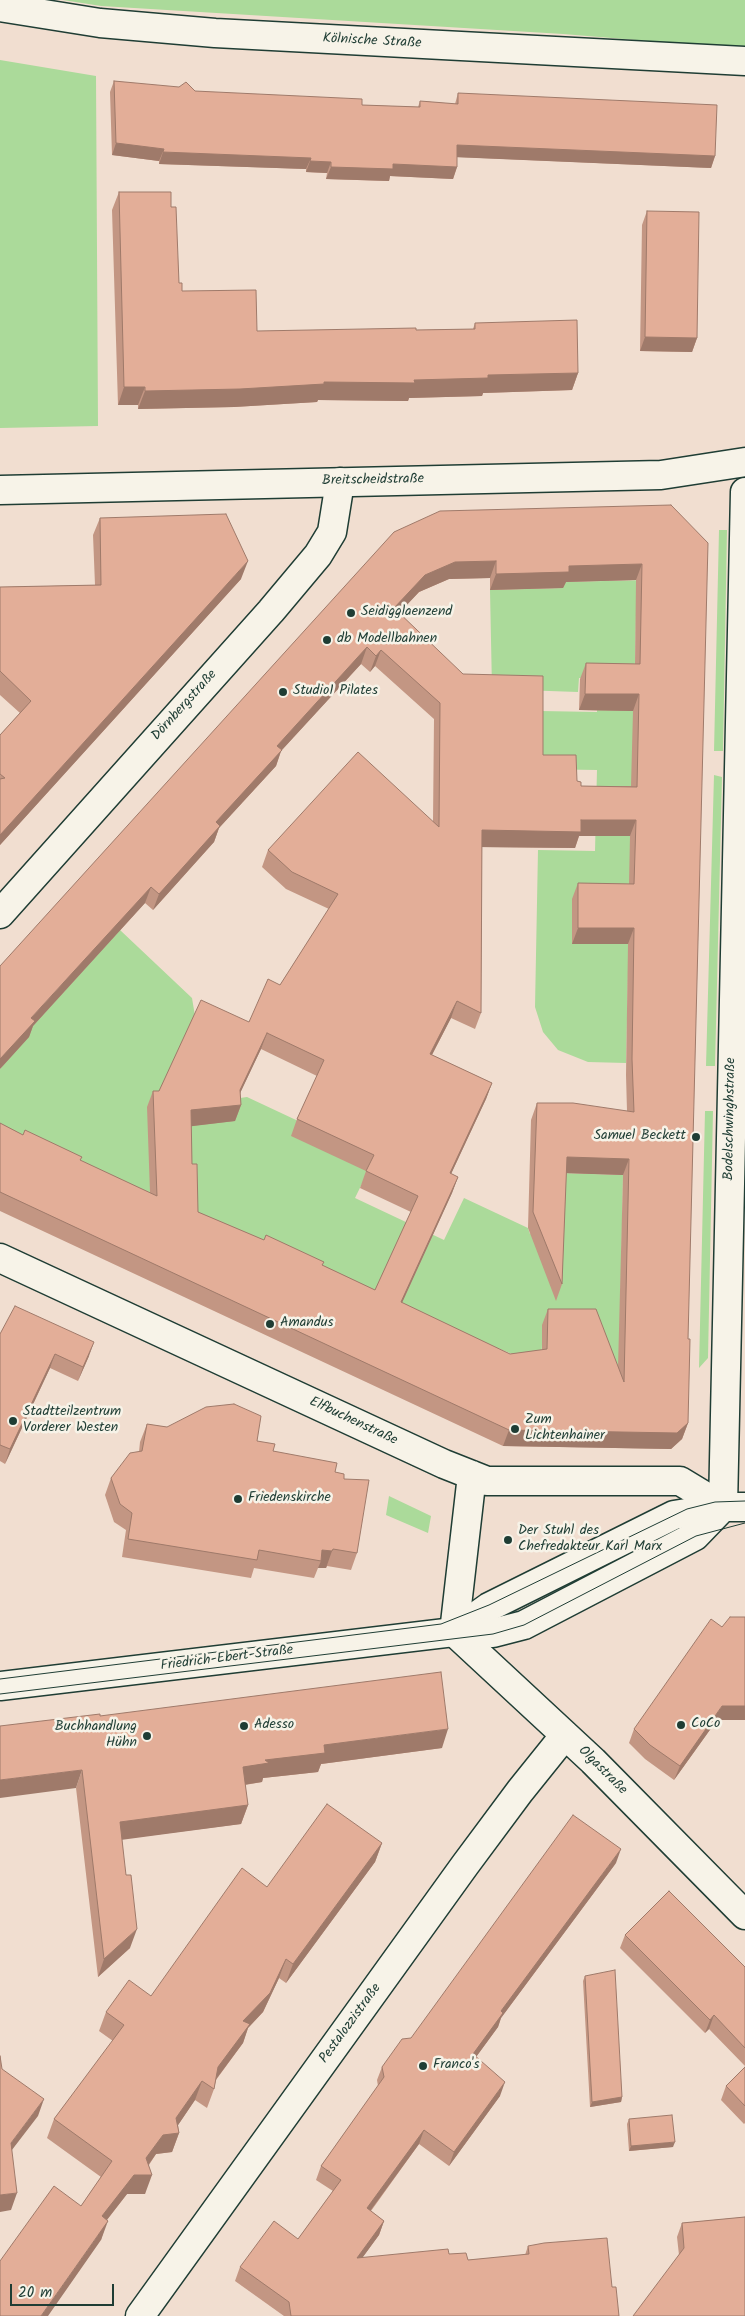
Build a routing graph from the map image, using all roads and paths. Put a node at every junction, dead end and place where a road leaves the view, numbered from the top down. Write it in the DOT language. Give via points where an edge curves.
graph roads {
  1 [pos="0,7"];
  2 [pos="745,62"];
  3 [pos="745,462"];
  4 [pos="340,482"];
  5 [pos="0,490"];
  6 [pos="745,492"];
  7 [pos="0,914"];
  8 [pos="0,1258"];
  9 [pos="472,1475"];
  10 [pos="734,1507"];
  11 [pos="454,1632"];
  12 [pos="0,1686"];
  13 [pos="565,1735"];
  14 [pos="745,1914"];
  15 [pos="140,2316"];
  1 -- 2 [label="street, Kölnische Straße" via="100,23 215,33"];
  3 -- 4 [label="street, Breitscheidstraße" via="661,475"];
  4 -- 5 [label="street, Breitscheidstraße"];
  4 -- 7 [label="street, Dörnbergstraße" via="332,532 318,555"];
  6 -- 10 [label="street, Bodelschwinghstraße"];
  8 -- 9 [label="street, Elfbuchenstraße"];
  9 -- 10 [label="street, Elfbuchenstraße" via="487,1481 680,1481"];
  9 -- 11 [label="street"];
  10 -- 11 [label="street, Friedrich-Ebert-Straße" via="695,1536 524,1625 493,1633"];
  11 -- 12 [label="street, Friedrich-Ebert-Straße"];
  11 -- 13 [label="street, Olgastraße"];
  13 -- 14 [label="street, Olgastraße"];
  13 -- 15 [label="street, Pestalozzistraße" via="465,1865"];
}
